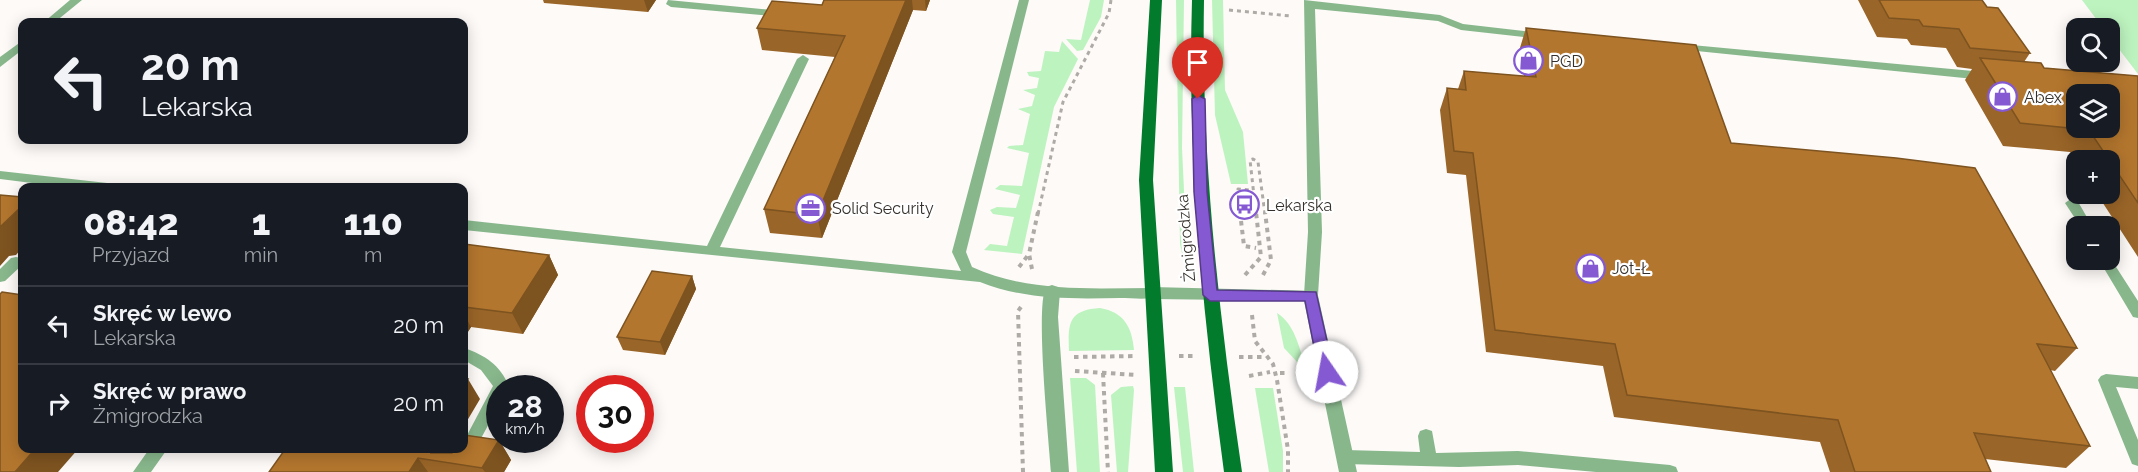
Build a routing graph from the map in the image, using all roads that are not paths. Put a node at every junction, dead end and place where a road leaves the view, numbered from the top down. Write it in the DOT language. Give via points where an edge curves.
graph roads {
  1 [pos="77,0"];
  2 [pos="673,0"];
  3 [pos="1024,0"];
  4 [pos="1156,0"];
  5 [pos="1198,0"];
  6 [pos="1308,8"];
  7 [pos="800,15"];
  8 [pos="54,18"];
  9 [pos="1559,37"];
  10 [pos="1663,46"];
  11 [pos="18,47"];
  12 [pos="803,59"];
  13 [pos="0,63"];
  14 [pos="1993,77"];
  15 [pos="0,175"];
  16 [pos="71,183"];
  17 [pos="468,225"];
  18 [pos="711,251"];
  19 [pos="16,262"];
  20 [pos="2112,270"];
  21 [pos="0,277"];
  22 [pos="983,279"];
  23 [pos="1052,291"];
  24 [pos="1152,293"];
  25 [pos="1210,295"];
  26 [pos="1311,296"];
  27 [pos="2138,313"];
  28 [pos="468,356"];
  29 [pos="2138,383"];
  30 [pos="1426,436"];
  31 [pos="468,448"];
  32 [pos="156,453"];
  33 [pos="465,453"];
  34 [pos="1429,459"];
  35 [pos="2138,459"];
  36 [pos="1346,464"];
  37 [pos="141,472"];
  38 [pos="455,472"];
  39 [pos="1060,472"];
  40 [pos="1164,472"];
  41 [pos="1233,472"];
  42 [pos="1670,472"];
  1 -- 8 [label="lane"];
  2 -- 7 [label="lane" via="671,3"];
  3 -- 22 [label="lane" via="959,252 967,270"];
  4 -- 24 [label="main road" via="1146,180"];
  5 -- 25 [label="main road, Żmigrodzka" via="1201,192"];
  6 -- 9 [label="lane" via="1440,18 1461,27"];
  6 -- 26 [label="lane" via="1315,232"];
  10 -- 14 [label="lane"];
  11 -- 13 [label="lane"];
  12 -- 18 [label="lane"];
  15 -- 16 [label="lane"];
  17 -- 18 [label="lane"];
  18 -- 22 [label="lane"];
  19 -- 21 [label="lane"];
  20 -- 27 [label="lane"];
  22 -- 23 [label="lane"];
  23 -- 24 [label="lane"];
  23 -- 39 [label="street" via="1050,317"];
  24 -- 25 [label="street"];
  24 -- 40 [label="main road"];
  25 -- 26 [label="street"];
  25 -- 41 [label="main road, Żmigrodzka"];
  26 -- 36 [label="street"];
  28 -- 31 [label="lane" via="498,375 501,386"];
  29 -- 35 [label="lane" via="2106,380"];
  30 -- 34 [label="lane"];
  32 -- 37 [label="lane"];
  33 -- 38 [label="lane"];
  34 -- 36 [label="lane"];
  34 -- 42 [label="lane" via="1518,458"];
}
